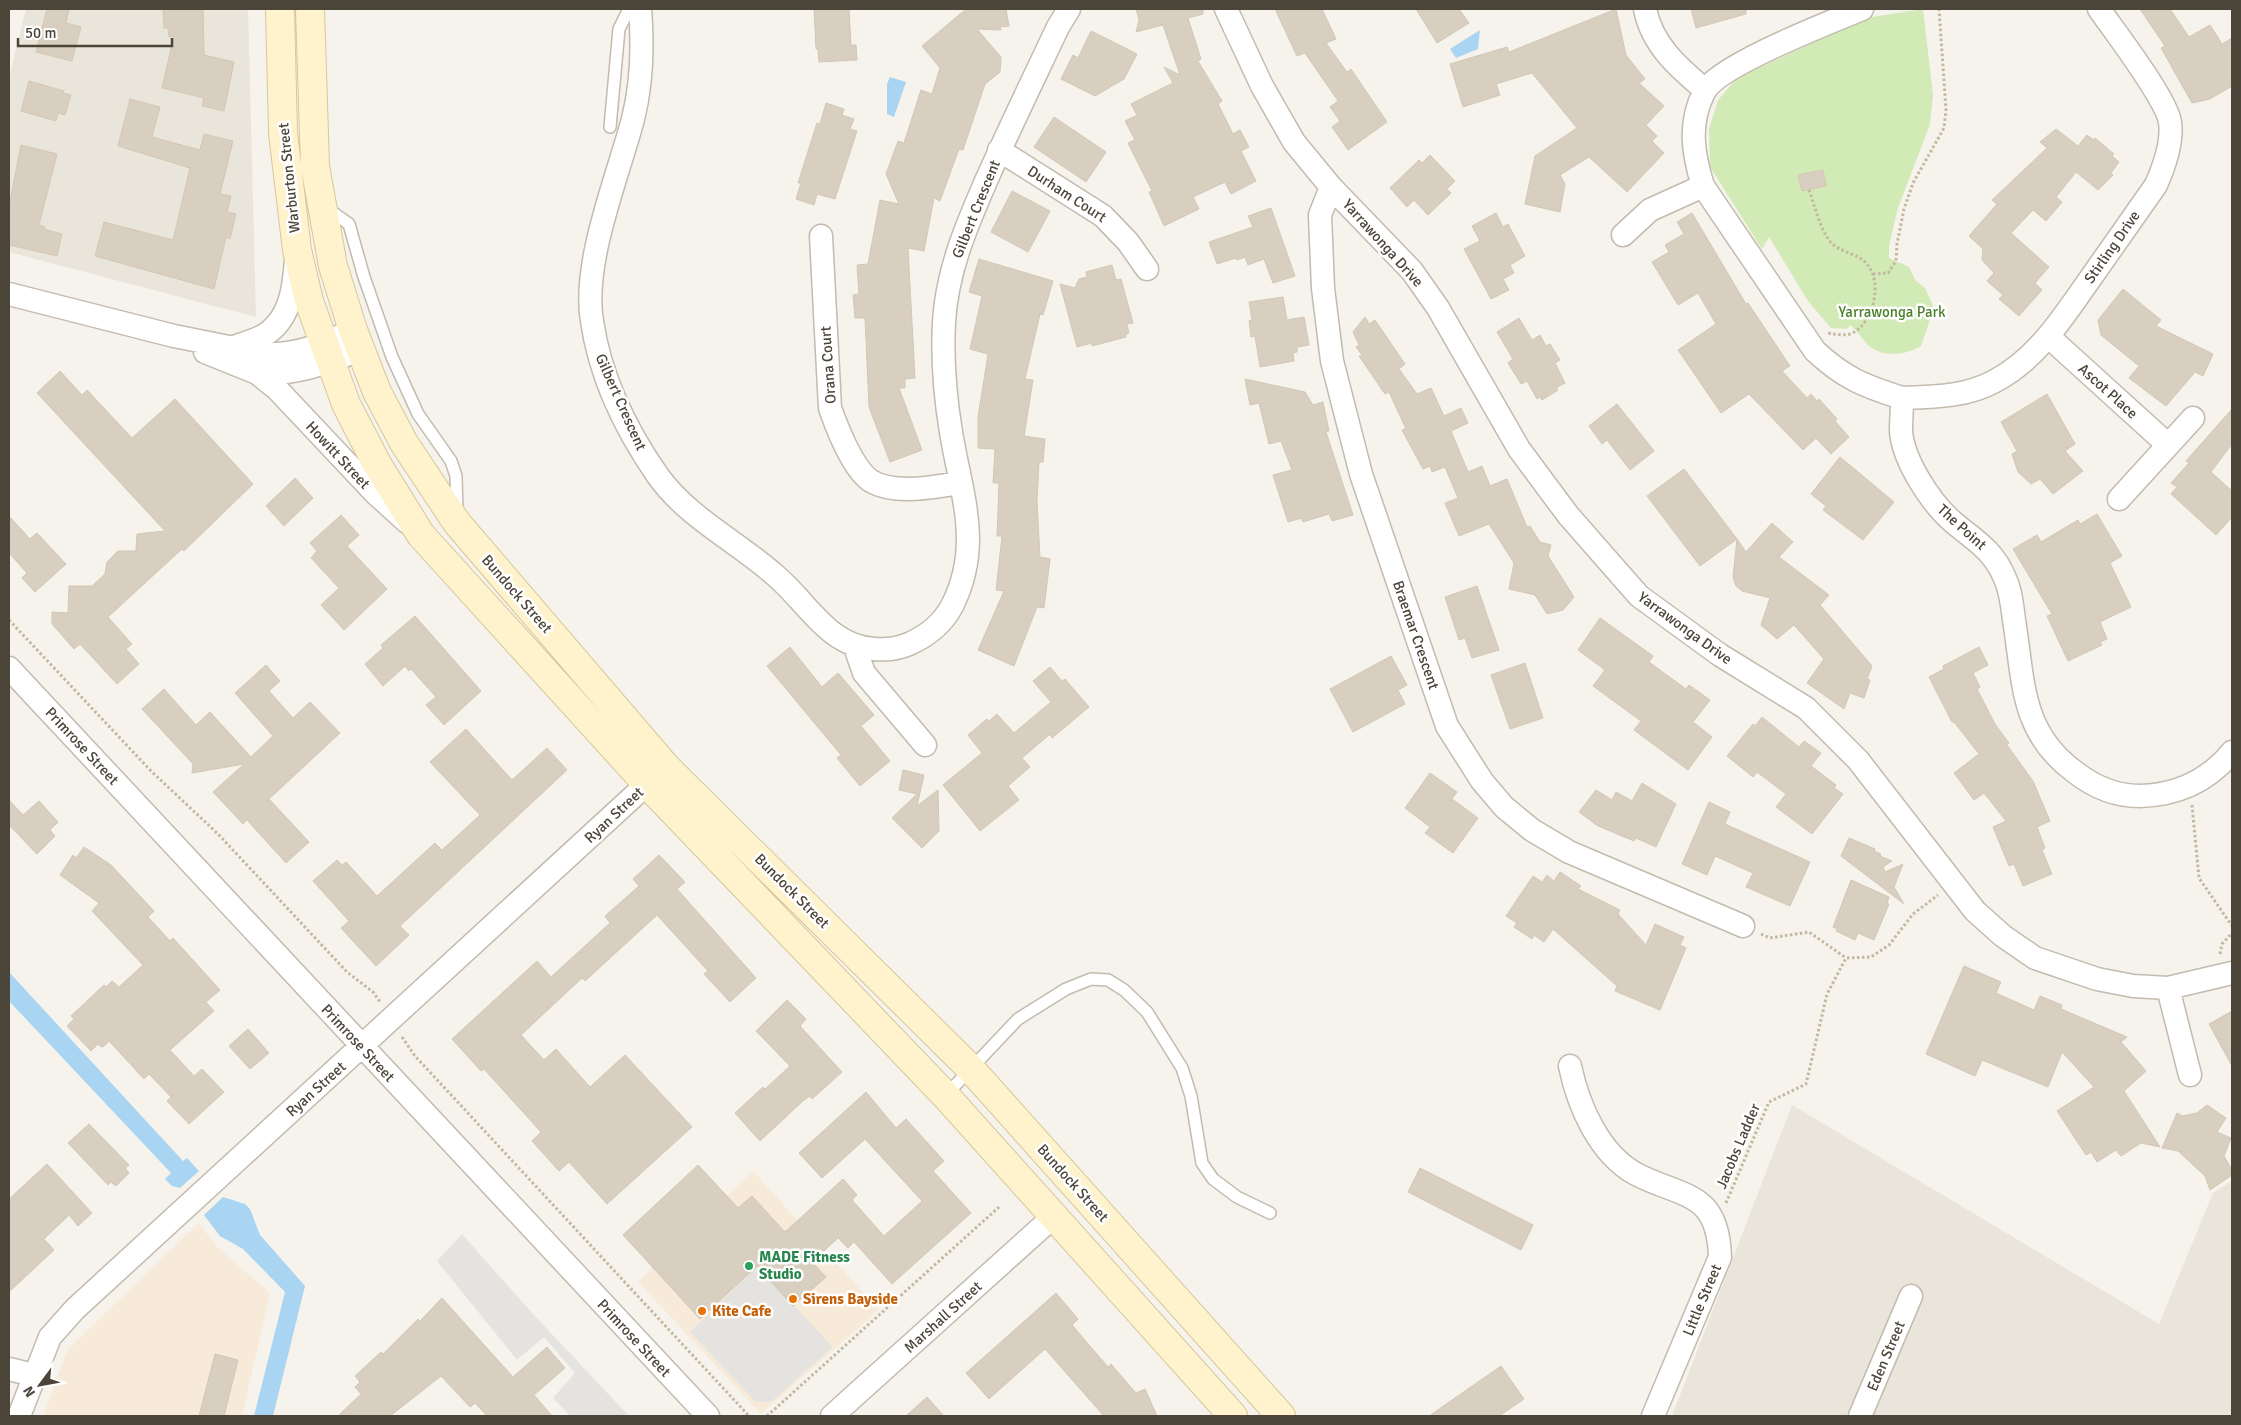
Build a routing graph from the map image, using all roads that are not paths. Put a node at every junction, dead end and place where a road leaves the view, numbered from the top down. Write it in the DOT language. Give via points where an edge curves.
graph roads {
  1 [pos="280,9"];
  2 [pos="310,9"];
  3 [pos="629,9"];
  4 [pos="640,9"];
  5 [pos="1226,9"];
  6 [pos="1645,9"];
  7 [pos="1862,9"];
  8 [pos="2099,9"];
  9 [pos="1059,15"];
  10 [pos="1705,90"];
  11 [pos="610,128"];
  12 [pos="1000,150"];
  13 [pos="1331,186"];
  14 [pos="1703,186"];
  15 [pos="320,203"];
  16 [pos="1623,235"];
  17 [pos="821,236"];
  18 [pos="297,250"];
  19 [pos="1147,269"];
  20 [pos="9,294"];
  21 [pos="174,336"];
  22 [pos="2049,337"];
  23 [pos="357,340"];
  24 [pos="232,348"];
  25 [pos="326,353"];
  26 [pos="257,373"];
  27 [pos="1902,398"];
  28 [pos="2193,418"];
  29 [pos="2168,445"];
  30 [pos="961,482"];
  31 [pos="2119,499"];
  32 [pos="457,523"];
  33 [pos="421,535"];
  34 [pos="855,648"];
  35 [pos="9,668"];
  36 [pos="925,745"];
  37 [pos="2232,752"];
  38 [pos="647,784"];
  39 [pos="1743,926"];
  40 [pos="2232,973"];
  41 [pos="2168,988"];
  42 [pos="362,1048"];
  43 [pos="1570,1066"];
  44 [pos="970,1068"];
  45 [pos="2190,1075"];
  46 [pos="946,1095"];
  47 [pos="1270,1213"];
  48 [pos="1053,1217"];
  49 [pos="1911,1296"];
  50 [pos="9,1369"];
  51 [pos="33,1375"];
  52 [pos="19,1416"];
  53 [pos="708,1416"];
  54 [pos="832,1416"];
  55 [pos="1233,1416"];
  56 [pos="1281,1416"];
  57 [pos="1653,1416"];
  58 [pos="1860,1416"];
  1 -- 18 [label="main road, Warburton Street" via="283,133"];
  2 -- 15 [label="main road, Warburton Street" via="315,166"];
  3 -- 11 [label="lane" via="619,28"];
  4 -- 34 [label="street, Gilbert Crescent" via="643,45 634,115 608,200 591,287 590,314 597,350 625,418 661,480 688,508 776,576 826,629"];
  5 -- 13 [label="street, Yarrawonga Drive" via="1262,86 1294,142"];
  6 -- 10 [label="street" via="1656,38 1670,60"];
  7 -- 10 [label="street" via="1736,65"];
  8 -- 22 [label="street, Stirling Drive" via="2161,101 2170,122 2169,145 2156,185"];
  9 -- 12 [label="street, Gilbert Crescent"];
  10 -- 14 [label="street" via="1695,115 1693,156"];
  12 -- 19 [label="street, Durham Court" via="1103,216 1128,242"];
  12 -- 30 [label="street, Gilbert Crescent" via="957,249 948,285 944,321 946,394"];
  13 -- 39 [label="street, Braemar Crescent" via="1320,216 1323,288 1332,361 1361,474 1446,726 1482,781 1532,830 1569,852"];
  13 -- 41 [label="street, Yarrawonga Drive" via="1412,271 1438,308 1519,450 1568,515 1639,596 1720,655 1806,708 1858,760 1953,885 2003,936 2035,958 2098,979"];
  14 -- 16 [label="street" via="1650,210"];
  14 -- 27 [label="street" via="1815,351 1837,371 1866,386"];
  15 -- 23 [label="main road, Warburton Street" via="334,266"];
  15 -- 32 [label="lane" via="349,224 392,357 418,414 451,460 456,476"];
  17 -- 30 [label="street, Orana Court" via="830,408 839,435 870,480 890,488 909,489"];
  18 -- 24 [label="street" via="286,312 269,332"];
  18 -- 25 [label="main road, Warburton Street"];
  20 -- 21 [label="street, Howitt Street"];
  21 -- 24 [label="street, Howitt Street"];
  21 -- 26 [label="street, Howitt Street"];
  22 -- 27 [label="street, Stirling Drive" via="2017,367 1994,382 1967,392"];
  22 -- 29 [label="street, Ascot Place"];
  23 -- 25 [label="street, Howitt Street"];
  23 -- 32 [label="main road, Bundock Street" via="377,392 404,444"];
  24 -- 25 [label="street, Howitt Street" via="279,355"];
  25 -- 26 [label="street, Howitt Street" via="280,374"];
  25 -- 33 [label="main road, Bundock Street" via="362,437"];
  26 -- 33 [label="street, Howitt Street" via="277,389 375,493"];
  27 -- 37 [label="street, The Point" via="1902,434 1914,472 1936,504 1952,522 1983,545 2005,577 2011,597 2028,712 2041,738 2059,761 2094,787 2130,796 2157,796 2201,781 2220,767"];
  28 -- 29 [label="street"];
  29 -- 31 [label="street"];
  30 -- 34 [label="street, Gilbert Crescent" via="970,538 964,572 951,608 927,636 894,650"];
  32 -- 44 [label="main road, Bundock Street" via="667,768"];
  33 -- 38 [label="main road, Bundock Street"];
  34 -- 36 [label="street" via="864,673"];
  35 -- 42 [label="street, Primrose Street"];
  38 -- 42 [label="street, Ryan Street"];
  38 -- 46 [label="main road, Bundock Street"];
  40 -- 41 [label="street, Yarrawonga Drive"];
  41 -- 45 [label="street"];
  42 -- 51 [label="street, Ryan Street" via="76,1309 50,1337"];
  42 -- 53 [label="street, Primrose Street"];
  43 -- 57 [label="street, Little Street" via="1575,1092 1584,1112 1611,1153 1635,1174 1678,1190 1700,1203 1713,1219 1719,1236 1720,1257"];
  44 -- 46 [label="lane"];
  44 -- 47 [label="lane" via="1018,1019 1041,1003 1066,988 1091,979 1108,980 1148,1012 1182,1068 1191,1096 1202,1163 1213,1179 1237,1197"];
  44 -- 56 [label="main road, Bundock Street"];
  46 -- 48 [label="main road, Bundock Street"];
  48 -- 54 [label="street, Marshall Street"];
  48 -- 55 [label="main road, Bundock Street"];
  49 -- 58 [label="street, Eden Street"];
  50 -- 51 [label="street"];
  51 -- 52 [label="street, Ryan Street"];
}
